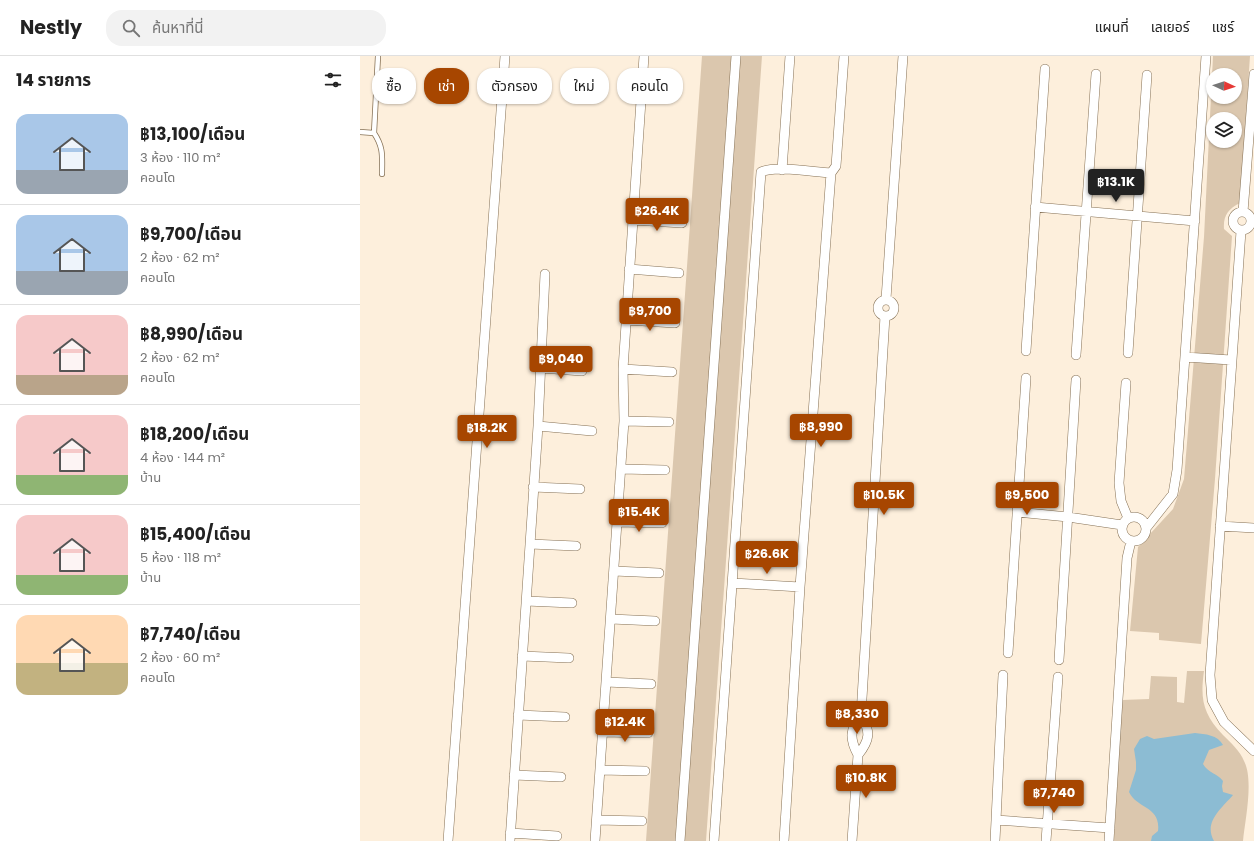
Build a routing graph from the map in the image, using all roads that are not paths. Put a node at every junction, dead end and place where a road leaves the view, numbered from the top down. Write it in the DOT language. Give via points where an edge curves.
graph roads {
  1 [pos="378,56"];
  2 [pos="505,56"];
  3 [pos="644,56"];
  4 [pos="736,56"];
  5 [pos="790,56"];
  6 [pos="844,56"];
  7 [pos="903,56"];
  8 [pos="1206,56"];
  9 [pos="1045,69"];
  10 [pos="1096,74"];
  11 [pos="1254,74"];
  12 [pos="1147,75"];
  13 [pos="360,132"];
  14 [pos="374,133"];
  15 [pos="782,170"];
  16 [pos="830,173"];
  17 [pos="382,174"];
  18 [pos="1035,207"];
  19 [pos="1087,212"];
  20 [pos="1243,212"];
  21 [pos="1137,216"];
  22 [pos="633,220"];
  23 [pos="1195,221"];
  24 [pos="682,223"];
  25 [pos="1253,223"];
  26 [pos="1241,231"];
  27 [pos="629,269"];
  28 [pos="679,272"];
  29 [pos="545,274"];
  30 [pos="626,320"];
  31 [pos="675,323"];
  32 [pos="1026,351"];
  33 [pos="1128,353"];
  34 [pos="1076,355"];
  35 [pos="1185,357"];
  36 [pos="1231,360"];
  37 [pos="540,368"];
  38 [pos="623,369"];
  39 [pos="582,371"];
  40 [pos="672,372"];
  41 [pos="1026,378"];
  42 [pos="1076,380"];
  43 [pos="1126,383"];
  44 [pos="624,421"];
  45 [pos="669,422"];
  46 [pos="538,426"];
  47 [pos="592,431"];
  48 [pos="621,469"];
  49 [pos="665,470"];
  50 [pos="533,487"];
  51 [pos="580,489"];
  52 [pos="1017,512"];
  53 [pos="1068,517"];
  54 [pos="1125,521"];
  55 [pos="617,522"];
  56 [pos="662,524"];
  57 [pos="1220,526"];
  58 [pos="1147,527"];
  59 [pos="1254,528"];
  60 [pos="1131,541"];
  61 [pos="530,544"];
  62 [pos="576,546"];
  63 [pos="614,571"];
  64 [pos="659,573"];
  65 [pos="732,583"];
  66 [pos="800,587"];
  67 [pos="526,600"];
  68 [pos="572,603"];
  69 [pos="611,619"];
  70 [pos="655,620"];
  71 [pos="1008,653"];
  72 [pos="522,656"];
  73 [pos="569,658"];
  74 [pos="1059,660"];
  75 [pos="1003,675"];
  76 [pos="1058,677"];
  77 [pos="606,682"];
  78 [pos="651,684"];
  79 [pos="518,715"];
  80 [pos="861,715"];
  81 [pos="565,717"];
  82 [pos="603,732"];
  83 [pos="648,733"];
  84 [pos="1254,751"];
  85 [pos="858,755"];
  86 [pos="600,770"];
  87 [pos="645,772"];
  88 [pos="514,775"];
  89 [pos="561,777"];
  90 [pos="597,820"];
  91 [pos="996,820"];
  92 [pos="642,822"];
  93 [pos="1048,824"];
  94 [pos="1110,828"];
  95 [pos="557,836"];
  96 [pos="510,837"];
  97 [pos="448,841"];
  98 [pos="596,841"];
  99 [pos="680,841"];
  100 [pos="714,841"];
  101 [pos="784,841"];
  102 [pos="852,841"];
  103 [pos="994,841"];
  104 [pos="1046,841"];
  105 [pos="1109,841"];
  1 -- 14 [label="lane"];
  2 -- 97 [label="street"];
  3 -- 22 [label="street"];
  4 -- 99 [label="street"];
  5 -- 15 [label="street"];
  6 -- 16 [label="street" via="836,166"];
  7 -- 80 [label="street" via="886,299 892,302 894,308 891,314 885,316"];
  8 -- 23 [label="street"];
  9 -- 18 [label="street"];
  10 -- 19 [label="street"];
  11 -- 20 [label="street"];
  12 -- 21 [label="street"];
  13 -- 14 [label="lane"];
  14 -- 17 [label="lane" via="381,143"];
  15 -- 16 [label="street"];
  15 -- 65 [label="street" via="760,172"];
  16 -- 66 [label="street"];
  18 -- 19 [label="street"];
  18 -- 32 [label="street"];
  19 -- 21 [label="street"];
  19 -- 34 [label="street"];
  20 -- 25 [label="street" via="1250,215"];
  20 -- 26 [label="street" via="1236,214 1232,220 1234,228"];
  21 -- 23 [label="street"];
  21 -- 33 [label="street"];
  22 -- 24 [label="street"];
  22 -- 27 [label="street"];
  23 -- 35 [label="street"];
  25 -- 26 [label="street" via="1248,229"];
  26 -- 36 [label="street"];
  27 -- 28 [label="street"];
  27 -- 30 [label="street"];
  29 -- 37 [label="street"];
  30 -- 31 [label="street"];
  30 -- 38 [label="street"];
  35 -- 36 [label="street"];
  35 -- 58 [label="street" via="1173,494"];
  36 -- 57 [label="street"];
  37 -- 39 [label="street"];
  37 -- 46 [label="street"];
  38 -- 40 [label="street"];
  38 -- 44 [label="street"];
  41 -- 52 [label="street"];
  42 -- 53 [label="street"];
  43 -- 54 [label="street" via="1119,482"];
  44 -- 45 [label="street"];
  44 -- 48 [label="street"];
  46 -- 47 [label="street"];
  46 -- 50 [label="street"];
  48 -- 49 [label="street"];
  48 -- 55 [label="street"];
  50 -- 51 [label="street"];
  50 -- 61 [label="street"];
  52 -- 53 [label="street"];
  52 -- 71 [label="street"];
  53 -- 54 [label="street"];
  53 -- 74 [label="street"];
  54 -- 58 [label="street" via="1138,516 1144,520"];
  54 -- 60 [label="street" via="1122,532"];
  55 -- 56 [label="street"];
  55 -- 63 [label="street"];
  57 -- 59 [label="street"];
  57 -- 84 [label="street" via="1210,675 1212,700 1224,722"];
  58 -- 60 [label="street" via="1146,534 1138,541"];
  60 -- 94 [label="street" via="1127,558"];
  61 -- 62 [label="street"];
  61 -- 67 [label="street"];
  63 -- 64 [label="street"];
  63 -- 69 [label="street"];
  65 -- 66 [label="street"];
  65 -- 100 [label="street"];
  66 -- 101 [label="street"];
  67 -- 68 [label="street"];
  67 -- 72 [label="street"];
  69 -- 70 [label="street"];
  69 -- 77 [label="street"];
  72 -- 73 [label="street"];
  72 -- 79 [label="street"];
  75 -- 91 [label="street"];
  76 -- 93 [label="street"];
  77 -- 78 [label="street"];
  77 -- 82 [label="street"];
  79 -- 81 [label="street"];
  79 -- 88 [label="street"];
  80 -- 85 [label="street" via="853,727 852,744"];
  80 -- 85 [label="street" via="868,727 867,744"];
  82 -- 83 [label="street"];
  82 -- 86 [label="street"];
  85 -- 102 [label="street"];
  86 -- 87 [label="street"];
  86 -- 90 [label="street"];
  88 -- 89 [label="street"];
  88 -- 96 [label="street"];
  90 -- 92 [label="street"];
  90 -- 98 [label="street"];
  91 -- 93 [label="street"];
  91 -- 103 [label="street"];
  93 -- 94 [label="street"];
  93 -- 104 [label="street"];
  94 -- 105 [label="street"];
  95 -- 96 [label="street"];
}
